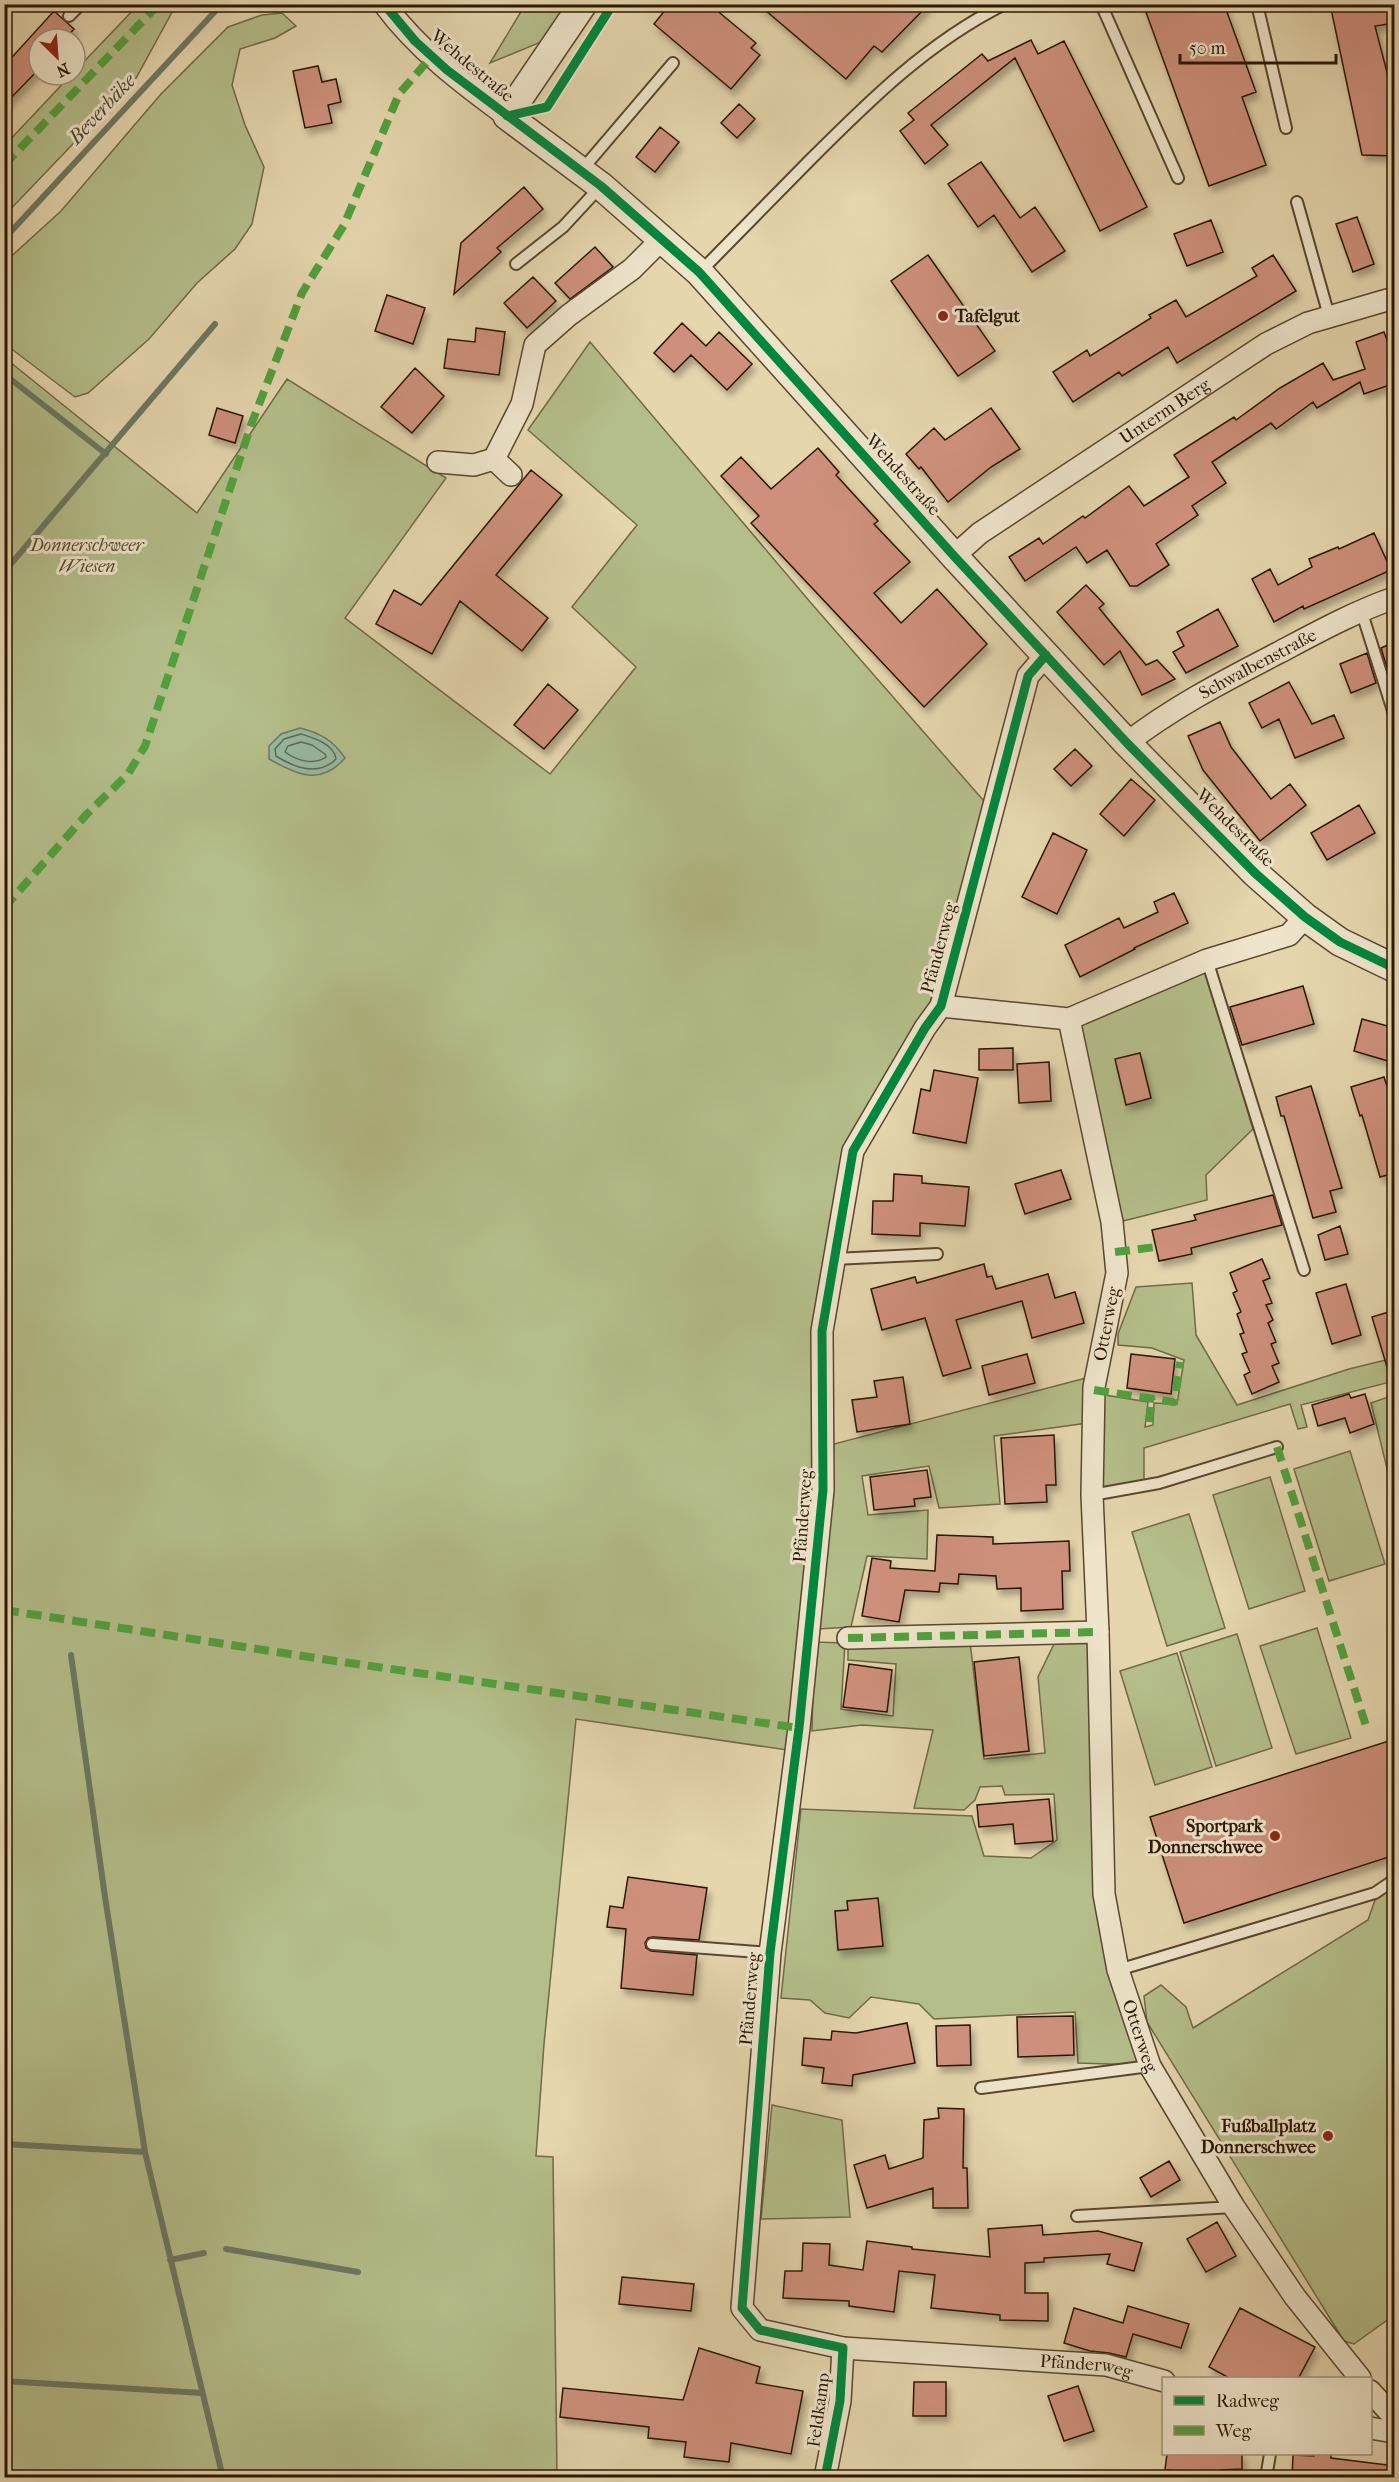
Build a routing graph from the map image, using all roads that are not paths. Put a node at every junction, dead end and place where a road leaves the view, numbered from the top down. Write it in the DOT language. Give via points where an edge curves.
graph roads {
  1 [pos="81,4"];
  2 [pos="384,4"];
  3 [pos="583,4"];
  4 [pos="1005,4"];
  5 [pos="1101,4"];
  6 [pos="1257,4"];
  7 [pos="69,16"];
  8 [pos="673,63"];
  9 [pos="507,116"];
  10 [pos="1286,128"];
  11 [pos="591,178"];
  12 [pos="1178,178"];
  13 [pos="1298,202"];
  14 [pos="662,240"];
  15 [pos="516,264"];
  16 [pos="699,272"];
  17 [pos="1395,298"];
  18 [pos="1329,316"];
  19 [pos="494,459"];
  20 [pos="438,462"];
  21 [pos="511,475"];
  22 [pos="954,556"];
  23 [pos="1395,598"];
  24 [pos="1361,609"];
  25 [pos="1046,655"];
  26 [pos="1395,714"];
  27 [pos="1127,743"];
  28 [pos="1305,917"];
  29 [pos="1207,960"];
  30 [pos="1395,968"];
  31 [pos="941,1006"];
  32 [pos="1069,1019"];
  33 [pos="937,1254"];
  34 [pos="834,1259"];
  35 [pos="1304,1270"];
  36 [pos="1277,1447"];
  37 [pos="1092,1496"];
  38 [pos="1098,1632"];
  39 [pos="848,1638"];
  40 [pos="1395,1881"];
  41 [pos="652,1944"];
  42 [pos="770,1953"];
  43 [pos="1118,1970"];
  44 [pos="1150,2066"];
  45 [pos="981,2088"];
  46 [pos="1234,2207"];
  47 [pos="1077,2216"];
  48 [pos="843,2348"];
  49 [pos="1358,2377"];
  50 [pos="1162,2381"];
  51 [pos="1372,2392"];
  52 [pos="1395,2417"];
  53 [pos="1372,2428"];
  54 [pos="1395,2432"];
  55 [pos="1270,2455"];
  56 [pos="825,2478"];
  57 [pos="1266,2478"];
  1 -- 7 [label="lane"];
  2 -- 9 [label="street, Wehdestraße" via="439,63"];
  3 -- 9 [label="street"];
  4 -- 16 [label="lane" via="931,50 869,100"];
  5 -- 12 [label="lane"];
  6 -- 10 [label="lane"];
  8 -- 11 [label="lane"];
  9 -- 11 [label="street, Wehdestraße"];
  11 -- 14 [label="street, Wehdestraße"];
  11 -- 15 [label="lane" via="563,227"];
  13 -- 18 [label="lane"];
  14 -- 16 [label="street, Wehdestraße"];
  14 -- 19 [label="street" via="632,269 535,345 522,404"];
  16 -- 22 [label="street, Wehdestraße"];
  17 -- 18 [label="street, Unterm Berg"];
  18 -- 22 [label="street, Unterm Berg" via="1308,322 1266,344 980,532"];
  19 -- 20 [label="street" via="474,465"];
  19 -- 21 [label="street"];
  22 -- 25 [label="street, Wehdestraße"];
  23 -- 24 [label="street, Schwalbenstraße"];
  24 -- 26 [label="lane"];
  24 -- 27 [label="street, Schwalbenstraße" via="1226,680 1154,722"];
  25 -- 27 [label="street, Wehdestraße"];
  25 -- 31 [label="street, Pfänderweg" via="1028,676"];
  27 -- 28 [label="street, Wehdestraße" via="1255,873"];
  28 -- 29 [label="street" via="1289,935"];
  28 -- 30 [label="street, Wehdestraße" via="1340,942"];
  29 -- 32 [label="street"];
  29 -- 35 [label="lane"];
  31 -- 32 [label="street"];
  31 -- 34 [label="street, Pfänderweg" via="853,1151"];
  32 -- 37 [label="street, Otterweg" via="1112,1222 1117,1273 1094,1387"];
  33 -- 34 [label="lane"];
  34 -- 42 [label="street, Pfänderweg" via="822,1331 823,1490 799,1728"];
  36 -- 37 [label="lane" via="1159,1483"];
  37 -- 38 [label="street, Otterweg"];
  38 -- 39 [label="street"];
  38 -- 43 [label="street, Otterweg" via="1104,1894"];
  40 -- 43 [label="lane" via="1375,1893"];
  41 -- 42 [label="lane"];
  42 -- 48 [label="street, Pfänderweg" via="742,2308 760,2330"];
  43 -- 44 [label="street, Otterweg"];
  44 -- 45 [label="lane"];
  44 -- 46 [label="street, Otterweg"];
  46 -- 47 [label="lane"];
  46 -- 49 [label="street, Otterweg" via="1295,2297"];
  48 -- 50 [label="street, Pfänderweg" via="1106,2365"];
  48 -- 56 [label="street, Feldkamp" via="840,2401"];
  51 -- 52 [label="street"];
  53 -- 54 [label="street"];
  55 -- 57 [label="lane"];
}
